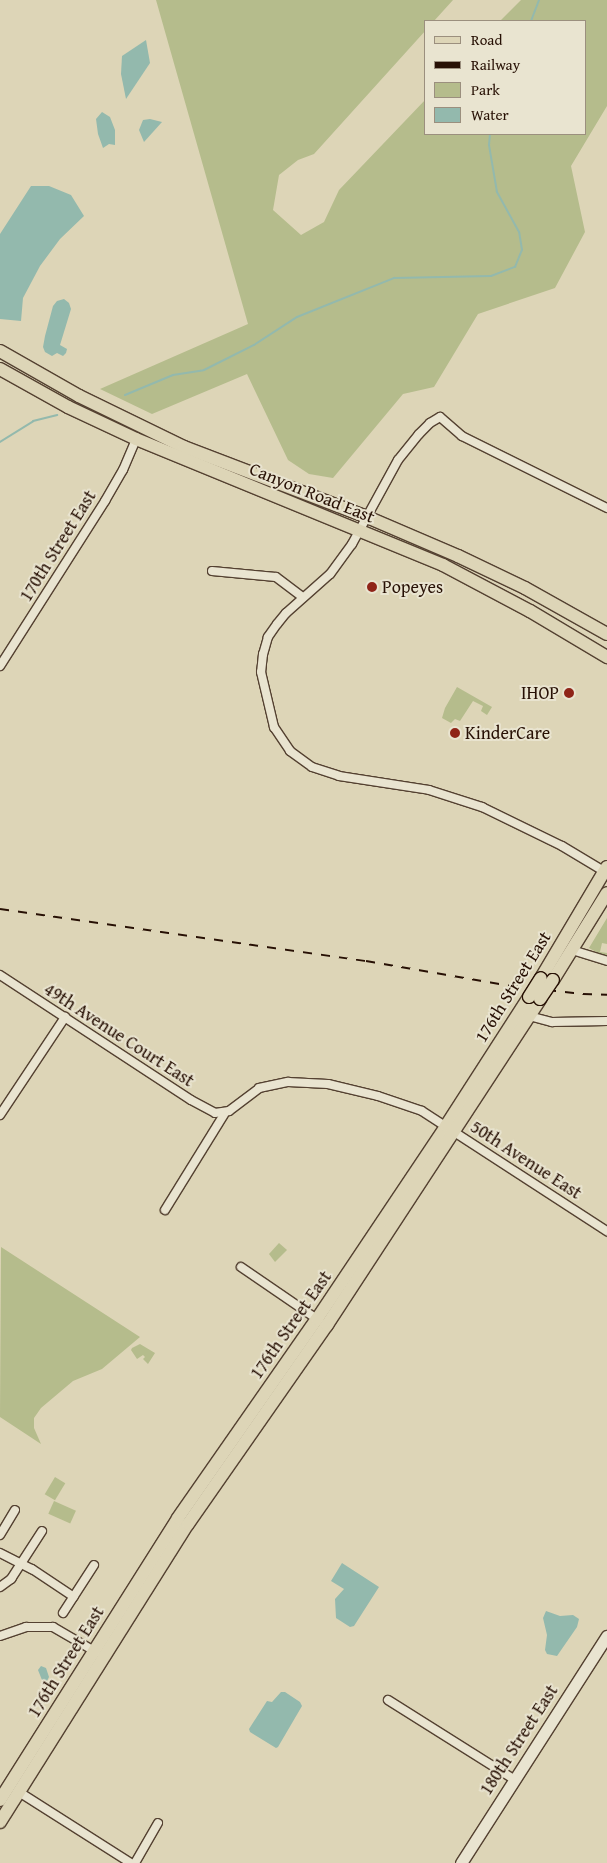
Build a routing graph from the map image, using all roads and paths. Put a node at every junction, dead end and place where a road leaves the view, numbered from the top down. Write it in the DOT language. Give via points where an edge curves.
graph roads {
  1 [pos="0,351"];
  2 [pos="0,369"];
  3 [pos="136,439"];
  4 [pos="184,447"];
  5 [pos="607,508"];
  6 [pos="367,517"];
  7 [pos="359,531"];
  8 [pos="212,571"];
  9 [pos="303,597"];
  10 [pos="607,634"];
  11 [pos="607,656"];
  12 [pos="0,666"];
  13 [pos="266,699"];
  14 [pos="257,702"];
  15 [pos="606,870"];
  16 [pos="607,893"];
  17 [pos="572,950"];
  18 [pos="607,961"];
  19 [pos="0,975"];
  20 [pos="547,979"];
  21 [pos="535,998"];
  22 [pos="529,1016"];
  23 [pos="65,1017"];
  24 [pos="607,1021"];
  25 [pos="225,1112"];
  26 [pos="0,1115"];
  27 [pos="450,1129"];
  28 [pos="165,1210"];
  29 [pos="607,1231"];
  30 [pos="241,1267"];
  31 [pos="317,1319"];
  32 [pos="309,1330"];
  33 [pos="273,1399"];
  34 [pos="15,1510"];
  35 [pos="42,1531"];
  36 [pos="0,1535"];
  37 [pos="0,1553"];
  38 [pos="21,1565"];
  39 [pos="94,1565"];
  40 [pos="0,1587"];
  41 [pos="74,1597"];
  42 [pos="64,1612"];
  43 [pos="0,1636"];
  44 [pos="607,1636"];
  45 [pos="99,1654"];
  46 [pos="388,1700"];
  47 [pos="514,1780"];
  48 [pos="19,1792"];
  49 [pos="0,1800"];
  50 [pos="0,1822"];
  51 [pos="158,1824"];
  52 [pos="133,1863"];
  53 [pos="461,1863"];
  1 -- 4 [label="main road, Canyon Road East" via="79,396"];
  2 -- 3 [label="main road, Canyon Road East"];
  3 -- 4 [label="main road" via="144,435"];
  3 -- 7 [label="main road, Canyon Road East"];
  3 -- 12 [label="street, 170th Street East" via="105,501"];
  4 -- 6 [label="main road, Canyon Road East"];
  5 -- 6 [label="street" via="462,436 440,418 418,434 398,460"];
  6 -- 7 [label="street"];
  6 -- 10 [label="main road, Canyon Road East" via="525,588"];
  7 -- 9 [label="street" via="330,574"];
  7 -- 11 [label="main road, Canyon Road East" via="479,583"];
  8 -- 9 [label="street" via="276,577"];
  9 -- 13 [label="street" via="268,637 261,672"];
  13 -- 14 [label="street"];
  13 -- 15 [label="street" via="281,740 312,767 339,776 429,790 482,807"];
  15 -- 20 [label="main road, 176th Street East"];
  16 -- 17 [label="main road, 176th Street East"];
  17 -- 18 [label="street"];
  17 -- 20 [label="main road, 176th Street East"];
  19 -- 23 [label="street, 49th Avenue Court East"];
  20 -- 21 [label="main road, 176th Street East, bridge"];
  21 -- 22 [label="main road, 176th Street East"];
  21 -- 27 [label="main road, 176th Street East"];
  22 -- 24 [label="street" via="552,1022"];
  22 -- 27 [label="main road, 176th Street East"];
  23 -- 25 [label="street, 49th Avenue Court East" via="191,1100 216,1113"];
  23 -- 26 [label="street"];
  25 -- 27 [label="street, 50th Avenue East" via="264,1087 288,1082 314,1083 378,1096 422,1111"];
  25 -- 28 [label="street"];
  27 -- 29 [label="street, 50th Avenue East"];
  27 -- 31 [label="main road, 176th Street East"];
  27 -- 33 [label="main road, 176th Street East" via="327,1325"];
  30 -- 31 [label="street"];
  31 -- 32 [label="main road, 176th Street East"];
  32 -- 33 [label="main road" via="304,1344 271,1394"];
  32 -- 45 [label="main road, 176th Street East" via="178,1518"];
  33 -- 45 [label="main road, 176th Street East"];
  34 -- 36 [label="street"];
  35 -- 38 [label="street"];
  37 -- 38 [label="street"];
  38 -- 40 [label="street"];
  38 -- 41 [label="street"];
  39 -- 41 [label="street"];
  41 -- 42 [label="street"];
  43 -- 45 [label="street" via="26,1627 53,1627"];
  44 -- 47 [label="street, 180th Street East"];
  45 -- 48 [label="main road, 176th Street East"];
  45 -- 49 [label="main road, 176th Street East"];
  46 -- 47 [label="street"];
  47 -- 53 [label="street, 180th Street East"];
  48 -- 50 [label="main road, 176th Street East"];
  48 -- 52 [label="street"];
  51 -- 52 [label="street"];
}
